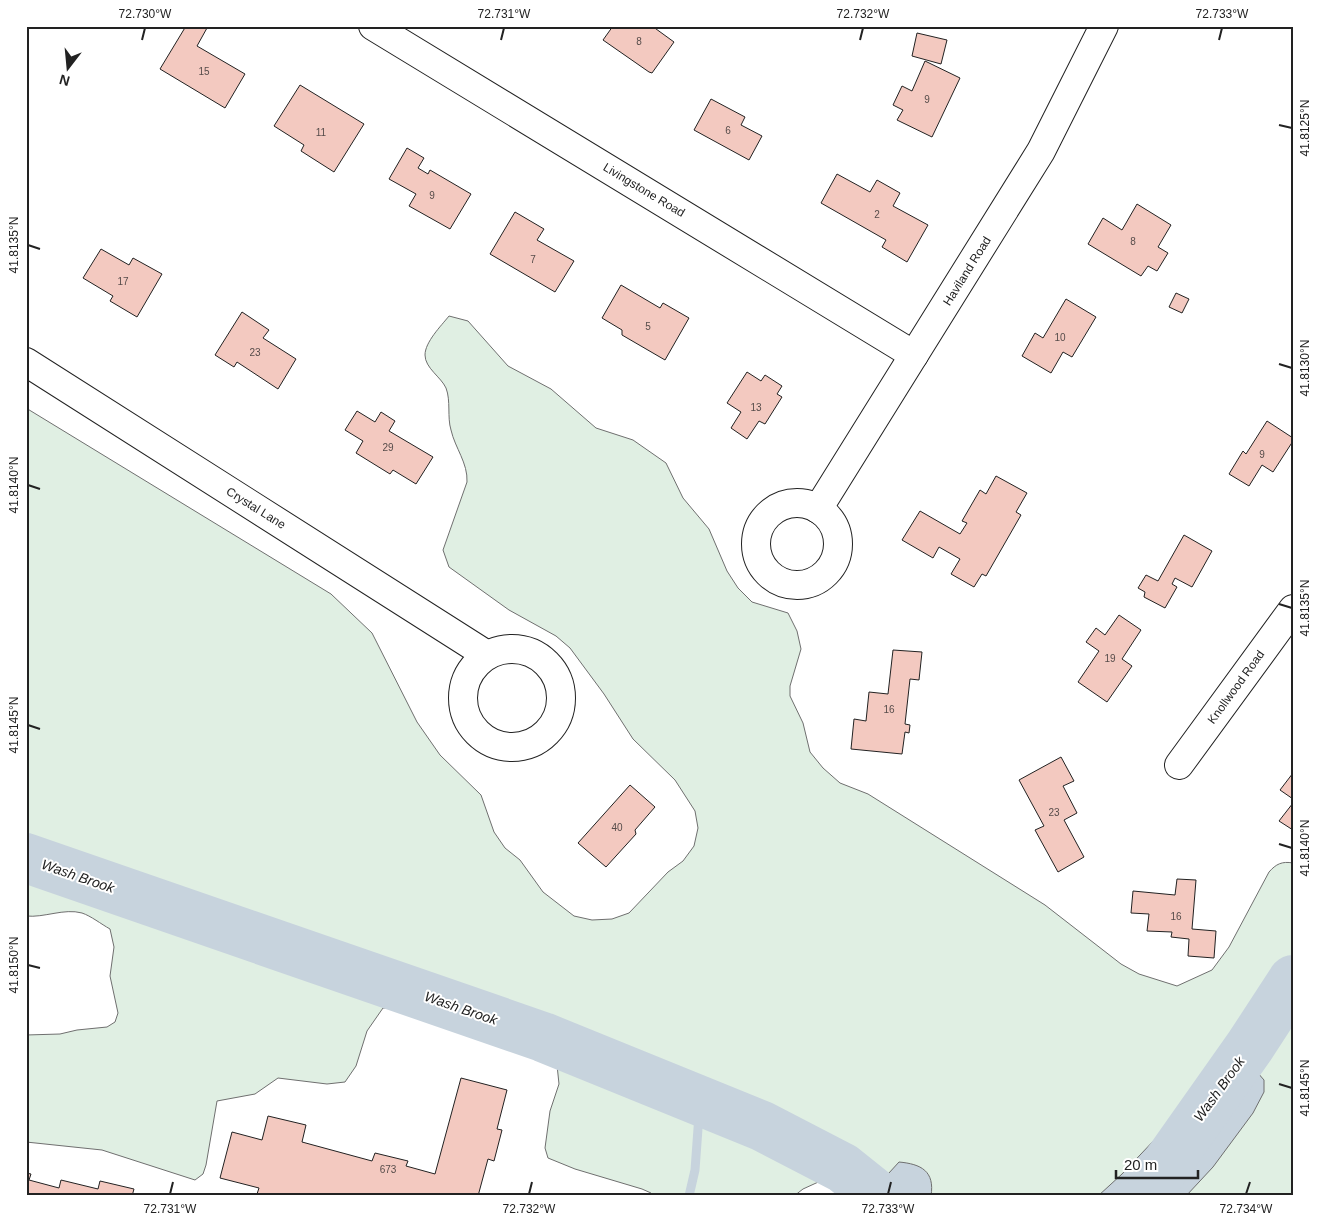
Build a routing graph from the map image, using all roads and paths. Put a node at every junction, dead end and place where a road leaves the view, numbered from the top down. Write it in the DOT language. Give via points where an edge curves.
graph roads {
  1 [pos="373,26"];
  2 [pos="1104,26"];
  3 [pos="914,355"];
  4 [pos="26,362"];
  5 [pos="818,509"];
  6 [pos="1293,610"];
  7 [pos="487,655"];
  8 [pos="1179,765"];
  1 -- 3 [label="street, Livingstone Road"];
  2 -- 3 [label="street, Haviland Road" via="1042,151"];
  3 -- 5 [label="street, Haviland Road"];
  4 -- 7 [label="street, Crystal Lane"];
  6 -- 8 [label="street, Knollwood Road"];
}
